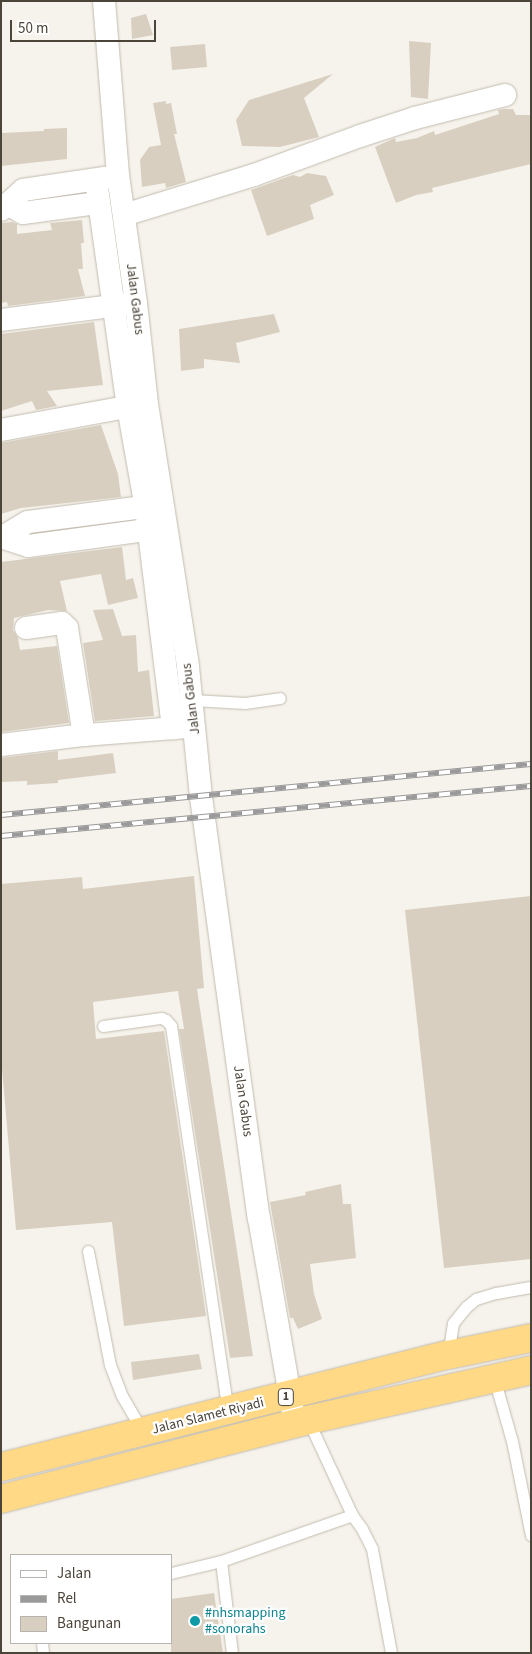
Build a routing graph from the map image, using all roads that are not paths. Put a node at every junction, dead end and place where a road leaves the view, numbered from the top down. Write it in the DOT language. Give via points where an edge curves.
graph roads {
  1 [pos="104,1"];
  2 [pos="505,95"];
  3 [pos="118,175"];
  4 [pos="96,180"];
  5 [pos="98,203"];
  6 [pos="5,207"];
  7 [pos="124,215"];
  8 [pos="125,305"];
  9 [pos="1,320"];
  10 [pos="138,406"];
  11 [pos="1,430"];
  12 [pos="155,517"];
  13 [pos="2,538"];
  14 [pos="26,628"];
  15 [pos="280,698"];
  16 [pos="192,700"];
  17 [pos="184,727"];
  18 [pos="84,735"];
  19 [pos="1,745"];
  20 [pos="103,1026"];
  21 [pos="88,1251"];
  22 [pos="531,1287"];
  23 [pos="531,1338"];
  24 [pos="448,1355"];
  25 [pos="531,1370"];
  26 [pos="494,1378"];
  27 [pos="288,1396"];
  28 [pos="228,1412"];
  29 [pos="302,1421"];
  30 [pos="143,1432"];
  31 [pos="1,1468"];
  32 [pos="1,1499"];
  33 [pos="352,1515"];
  34 [pos="531,1536"];
  35 [pos="220,1561"];
  36 [pos="172,1573"];
  37 [pos="232,1653"];
  38 [pos="391,1653"];
  1 -- 3 [label="street, Jalan Gabus"];
  2 -- 7 [label="street" via="378,130 254,175"];
  3 -- 4 [label="street"];
  3 -- 7 [label="street, Jalan Gabus"];
  4 -- 5 [label="street"];
  4 -- 6 [label="street" via="24,190"];
  5 -- 6 [label="street" via="23,213"];
  5 -- 8 [label="street"];
  7 -- 8 [label="street, Jalan Gabus"];
  8 -- 9 [label="street"];
  8 -- 10 [label="street"];
  10 -- 11 [label="street"];
  10 -- 12 [label="street"];
  12 -- 13 [label="street" via="28,546"];
  12 -- 16 [label="street, Jalan Gabus"];
  12 -- 17 [label="street"];
  14 -- 18 [label="street" via="62,623 67,628"];
  15 -- 16 [label="lane" via="245,703"];
  16 -- 17 [label="street, Jalan Gabus"];
  17 -- 18 [label="street"];
  17 -- 27 [label="street, Jalan Gabus" via="201,797 259,1218"];
  18 -- 19 [label="street"];
  20 -- 28 [label="lane" via="161,1018 171,1026"];
  21 -- 30 [label="lane" via="110,1365 122,1396"];
  22 -- 24 [label="lane" via="476,1299 466,1307 453,1323"];
  23 -- 24 [label="highway, Jalan Slamet Riyadi / 1"];
  24 -- 27 [label="highway, Jalan Slamet Riyadi / 1"];
  25 -- 26 [label="highway, Jalan Slamet Riyadi / 1"];
  26 -- 29 [label="highway, Jalan Slamet Riyadi / 1"];
  26 -- 34 [label="lane" via="512,1442"];
  27 -- 28 [label="highway, Jalan Slamet Riyadi / 1"];
  27 -- 29 [label="street, Jalan Gabus"];
  28 -- 30 [label="highway, Jalan Slamet Riyadi / 1"];
  29 -- 32 [label="highway, Jalan Slamet Riyadi / 1"];
  29 -- 33 [label="lane"];
  30 -- 31 [label="highway, Jalan Slamet Riyadi / 1"];
  33 -- 35 [label="lane"];
  33 -- 38 [label="lane" via="372,1549"];
  35 -- 36 [label="lane"];
  35 -- 37 [label="lane"];
}
